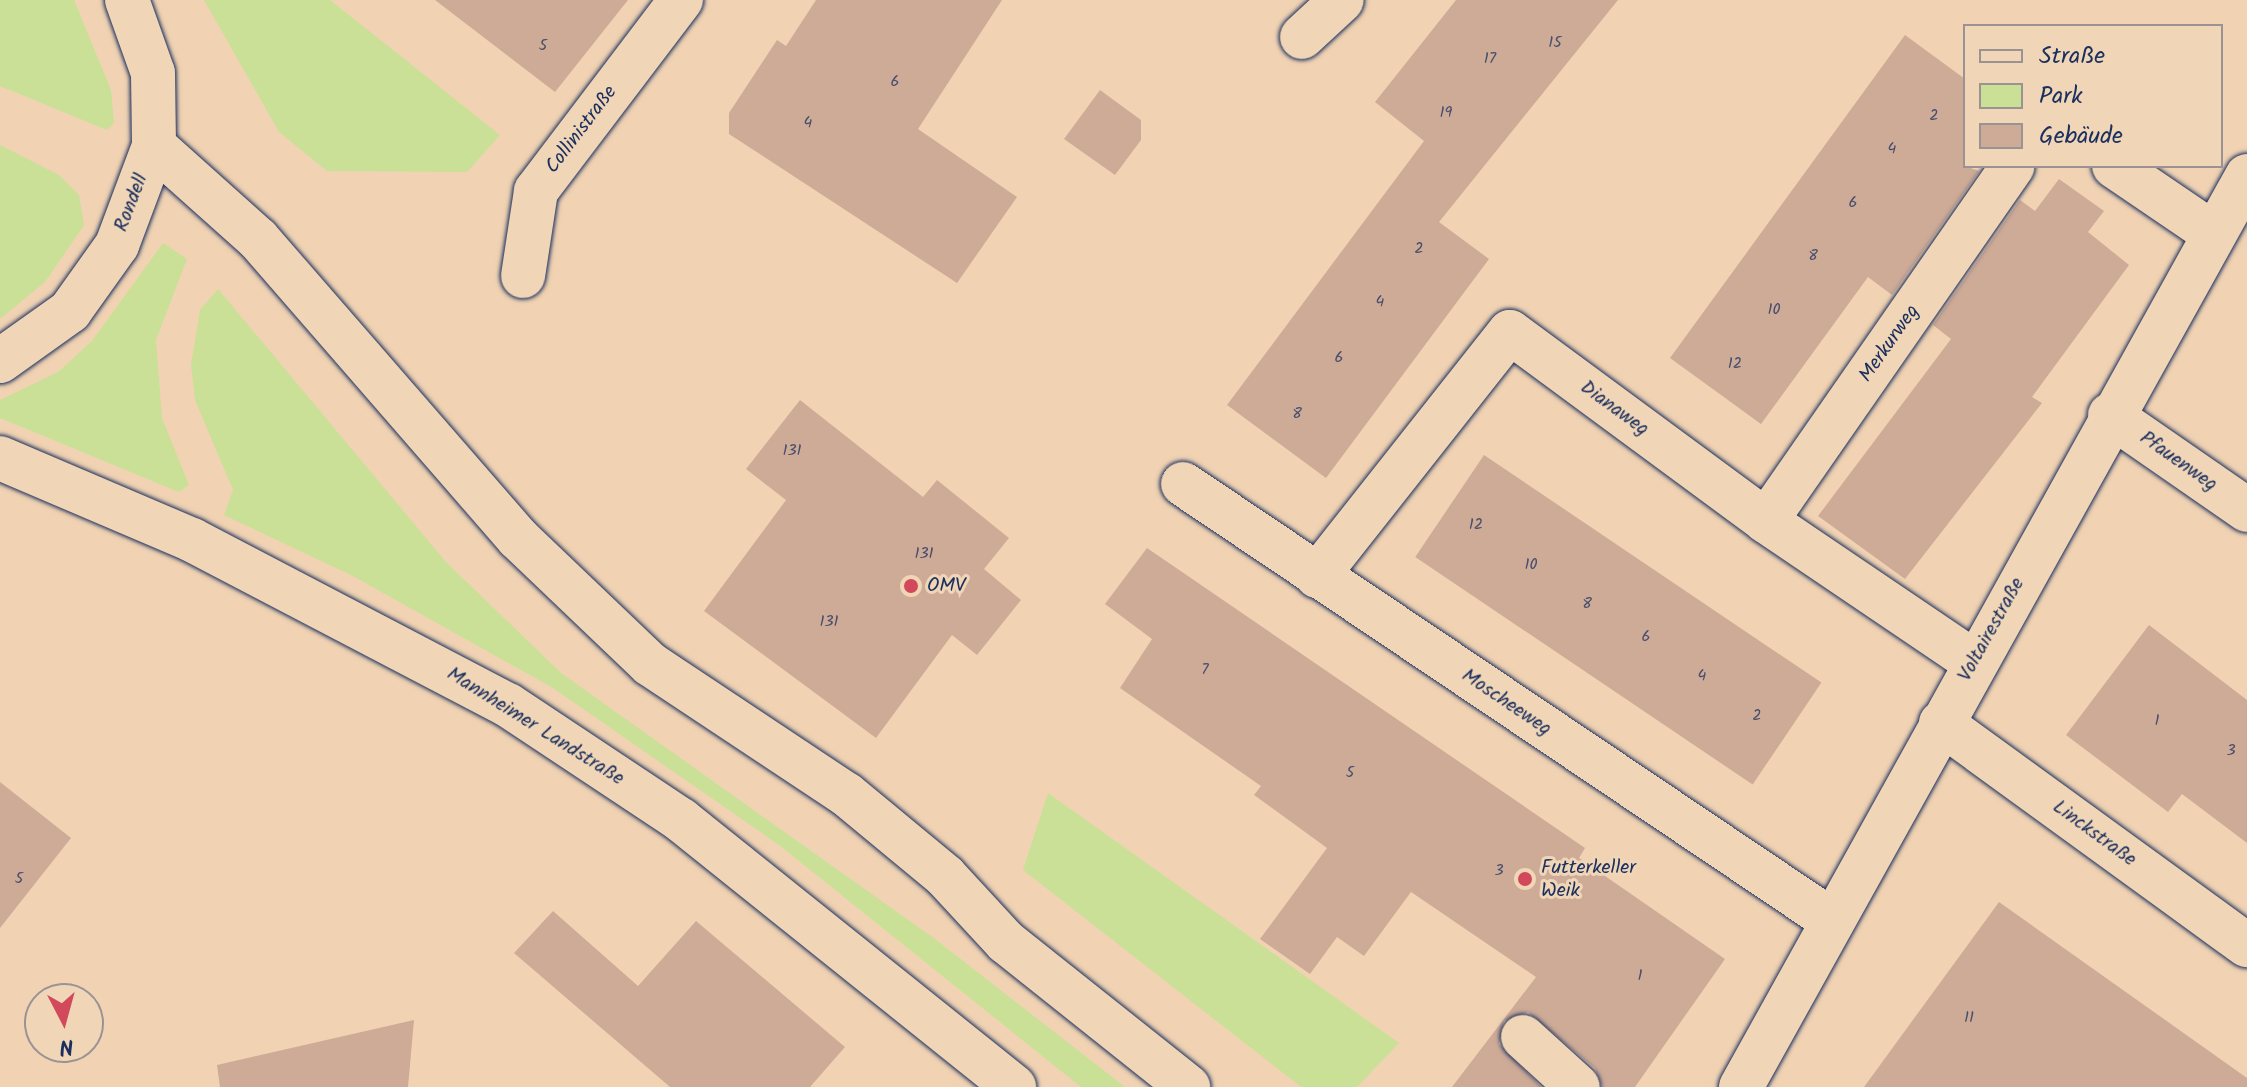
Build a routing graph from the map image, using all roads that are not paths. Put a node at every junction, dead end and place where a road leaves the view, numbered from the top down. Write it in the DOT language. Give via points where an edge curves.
graph roads {
  1 [pos="127,0"];
  2 [pos="681,0"];
  3 [pos="1342,0"];
  4 [pos="1302,37"];
  5 [pos="154,146"];
  6 [pos="2012,168"];
  7 [pos="2117,168"];
  8 [pos="2247,176"];
  9 [pos="2214,234"];
  10 [pos="523,276"];
  11 [pos="0,361"];
  12 [pos="2110,415"];
  13 [pos="0,458"];
  14 [pos="1183,484"];
  15 [pos="2247,510"];
  16 [pos="1766,521"];
  17 [pos="1317,576"];
  18 [pos="1974,662"];
  19 [pos="1941,723"];
  20 [pos="1831,920"];
  21 [pos="2247,945"];
  22 [pos="1523,1037"];
  23 [pos="1014,1087"];
  24 [pos="1188,1087"];
  25 [pos="1578,1087"];
  26 [pos="1741,1087"];
  1 -- 5 [label="street, Rondell" via="153,73"];
  2 -- 10 [label="street, Collinistraße" via="536,191"];
  3 -- 4 [label="street"];
  5 -- 11 [label="street, Rondell" via="117,245 70,311"];
  5 -- 24 [label="street" via="258,239 518,538 638,654 846,794 945,876 1006,942"];
  6 -- 16 [label="street, Merkurweg"];
  7 -- 9 [label="street"];
  8 -- 9 [label="street, Voltairestraße"];
  9 -- 12 [label="street, Voltairestraße"];
  12 -- 15 [label="street, Pfauenweg"];
  12 -- 18 [label="street, Voltairestraße"];
  13 -- 23 [label="street, Mannheimer Landstraße" via="192,540 508,705 681,820"];
  14 -- 17 [label="street, Moscheeweg"];
  16 -- 17 [label="street, Dianaweg" via="1510,332"];
  16 -- 18 [label="street, Dianaweg"];
  17 -- 20 [label="street, Moscheeweg"];
  18 -- 19 [label="street, Voltairestraße"];
  19 -- 20 [label="street, Voltairestraße"];
  19 -- 21 [label="street, Linckstraße"];
  20 -- 26 [label="street, Voltairestraße"];
  22 -- 25 [label="street"];
}
